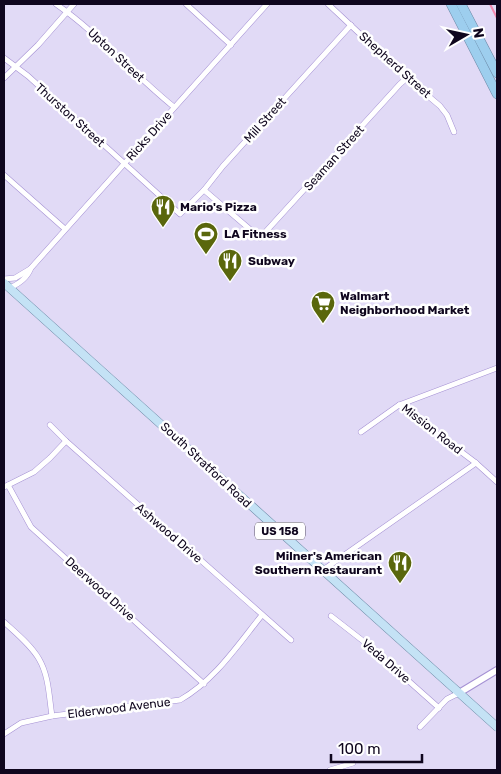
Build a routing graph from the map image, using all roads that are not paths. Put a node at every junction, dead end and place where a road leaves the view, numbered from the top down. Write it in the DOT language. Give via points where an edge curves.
graph roads {
  1 [pos="56,4"];
  2 [pos="74,4"];
  3 [pos="186,4"];
  4 [pos="267,4"];
  5 [pos="328,4"];
  6 [pos="451,4"];
  7 [pos="462,4"];
  8 [pos="67,12"];
  9 [pos="350,25"];
  10 [pos="230,45"];
  11 [pos="4,58"];
  12 [pos="16,68"];
  13 [pos="497,73"];
  14 [pos="4,78"];
  15 [pos="407,78"];
  16 [pos="497,94"];
  17 [pos="174,107"];
  18 [pos="454,132"];
  19 [pos="124,163"];
  20 [pos="4,174"];
  21 [pos="204,190"];
  22 [pos="180,214"];
  23 [pos="66,229"];
  24 [pos="31,268"];
  25 [pos="4,279"];
  26 [pos="6,287"];
  27 [pos="497,368"];
  28 [pos="398,404"];
  29 [pos="50,424"];
  30 [pos="361,432"];
  31 [pos="66,441"];
  32 [pos="476,463"];
  33 [pos="497,482"];
  34 [pos="6,486"];
  35 [pos="323,570"];
  36 [pos="262,615"];
  37 [pos="332,616"];
  38 [pos="4,622"];
  39 [pos="291,640"];
  40 [pos="497,670"];
  41 [pos="204,684"];
  42 [pos="459,693"];
  43 [pos="439,708"];
  44 [pos="52,716"];
  45 [pos="420,728"];
  46 [pos="497,728"];
  47 [pos="4,734"];
  48 [pos="353,762"];
  49 [pos="330,770"];
  1 -- 8 [label="street, Upton Street"];
  2 -- 8 [label="street"];
  3 -- 10 [label="street"];
  4 -- 10 [label="street, Ricks Drive"];
  5 -- 9 [label="street, Shepherd Street"];
  6 -- 16 [label="highway"];
  7 -- 13 [label="highway"];
  8 -- 12 [label="street"];
  8 -- 17 [label="street, Upton Street"];
  9 -- 15 [label="street, Shepherd Street"];
  9 -- 21 [label="street, Mill Street"];
  10 -- 17 [label="street, Ricks Drive"];
  11 -- 12 [label="street, Thurston Street"];
  12 -- 14 [label="street"];
  12 -- 19 [label="street, Thurston Street"];
  15 -- 18 [label="street, Shepherd Street" via="440,106"];
  15 -- 21 [label="street, Seaman Street" via="260,238"];
  17 -- 19 [label="street, Ricks Drive"];
  19 -- 22 [label="street, Thurston Street"];
  19 -- 23 [label="street, Ricks Drive"];
  20 -- 23 [label="street"];
  21 -- 22 [label="street, Mill Street"];
  23 -- 24 [label="street, Ricks Drive"];
  24 -- 25 [label="street, Ricks Drive" via="15,278"];
  24 -- 26 [label="street, Ricks Drive" via="20,283"];
  26 -- 35 [label="main road, South Stratford Road / US 158"];
  27 -- 28 [label="street, Mission Road"];
  28 -- 30 [label="street"];
  28 -- 32 [label="street, Mission Road"];
  29 -- 31 [label="street, Ashwood Drive"];
  31 -- 34 [label="street" via="34,472"];
  31 -- 36 [label="street, Ashwood Drive"];
  32 -- 33 [label="street, Mission Road"];
  32 -- 35 [label="street, Mission Road"];
  34 -- 41 [label="street, Deerwood Drive" via="31,527"];
  35 -- 42 [label="main road, South Stratford Road / US 158"];
  36 -- 39 [label="street, Ashwood Drive"];
  36 -- 41 [label="street, Elderwood Avenue"];
  37 -- 43 [label="street, Veda Drive"];
  38 -- 44 [label="street" via="42,664"];
  40 -- 42 [label="street"];
  41 -- 44 [label="street, Elderwood Avenue" via="180,700"];
  42 -- 43 [label="street"];
  42 -- 46 [label="main road, South Stratford Road / US 158"];
  43 -- 45 [label="street"];
  44 -- 47 [label="street, Elderwood Avenue" via="21,723"];
  48 -- 49 [label="street"];
}
